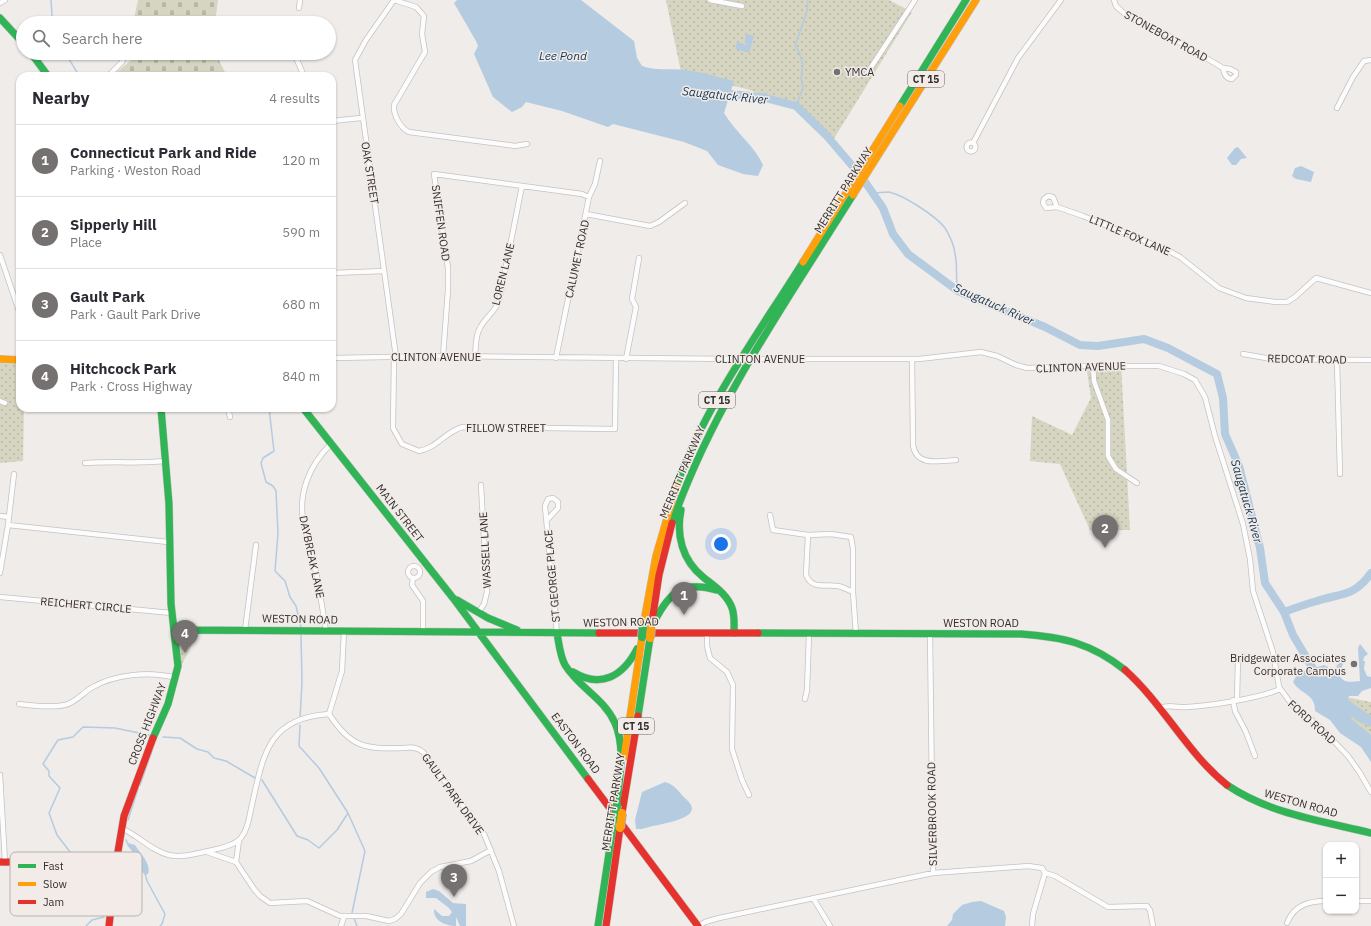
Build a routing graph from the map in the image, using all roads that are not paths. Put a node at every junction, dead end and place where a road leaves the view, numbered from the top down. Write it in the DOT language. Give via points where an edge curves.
graph roads {
  1 [pos="5,0"];
  2 [pos="300,0"];
  3 [pos="394,0"];
  4 [pos="710,0"];
  5 [pos="915,0"];
  6 [pos="976,0"];
  7 [pos="1062,0"];
  8 [pos="1114,0"];
  9 [pos="965,2"];
  10 [pos="0,3"];
  11 [pos="742,6"];
  12 [pos="299,8"];
  13 [pos="0,18"];
  14 [pos="16,35"];
  15 [pos="36,60"];
  16 [pos="123,60"];
  17 [pos="297,60"];
  18 [pos="1371,60"];
  19 [pos="1223,68"];
  20 [pos="45,72"];
  21 [pos="112,72"];
  22 [pos="302,72"];
  23 [pos="866,75"];
  24 [pos="1337,108"];
  25 [pos="361,118"];
  26 [pos="336,121"];
  27 [pos="973,143"];
  28 [pos="527,144"];
  29 [pos="873,156"];
  30 [pos="600,161"];
  31 [pos="522,186"];
  32 [pos="589,197"];
  33 [pos="847,198"];
  34 [pos="685,203"];
  35 [pos="1057,207"];
  36 [pos="586,214"];
  37 [pos="0,254"];
  38 [pos="639,258"];
  39 [pos="384,271"];
  40 [pos="336,273"];
  41 [pos="1371,293"];
  42 [pos="16,302"];
  43 [pos="1243,354"];
  44 [pos="444,356"];
  45 [pos="395,357"];
  46 [pos="475,357"];
  47 [pos="336,358"];
  48 [pos="556,358"];
  49 [pos="616,359"];
  50 [pos="626,359"];
  51 [pos="0,360"];
  52 [pos="16,360"];
  53 [pos="912,360"];
  54 [pos="1371,360"];
  55 [pos="1337,361"];
  56 [pos="1093,366"];
  57 [pos="1184,374"];
  58 [pos="161,412"];
  59 [pos="229,412"];
  60 [pos="306,412"];
  61 [pos="230,417"];
  62 [pos="331,444"];
  63 [pos="700,452"];
  64 [pos="956,460"];
  65 [pos="165,461"];
  66 [pos="84,463"];
  67 [pos="14,474"];
  68 [pos="1340,474"];
  69 [pos="1137,483"];
  70 [pos="481,485"];
  71 [pos="770,514"];
  72 [pos="0,516"];
  73 [pos="9,517"];
  74 [pos="548,519"];
  75 [pos="8,525"];
  76 [pos="808,535"];
  77 [pos="168,542"];
  78 [pos="256,545"];
  79 [pos="0,573"];
  80 [pos="413,578"];
  81 [pos="720,591"];
  82 [pos="853,592"];
  83 [pos="0,597"];
  84 [pos="453,598"];
  85 [pos="478,613"];
  86 [pos="172,614"];
  87 [pos="647,628"];
  88 [pos="174,630"];
  89 [pos="245,630"];
  90 [pos="326,631"];
  91 [pos="344,631"];
  92 [pos="423,632"];
  93 [pos="479,632"];
  94 [pos="522,632"];
  95 [pos="557,633"];
  96 [pos="707,633"];
  97 [pos="734,633"];
  98 [pos="809,634"];
  99 [pos="856,634"];
  100 [pos="930,634"];
  101 [pos="646,637"];
  102 [pos="1238,659"];
  103 [pos="563,663"];
  104 [pos="176,678"];
  105 [pos="1280,689"];
  106 [pos="805,699"];
  107 [pos="1235,700"];
  108 [pos="19,704"];
  109 [pos="1160,708"];
  110 [pos="329,714"];
  111 [pos="1255,756"];
  112 [pos="0,775"];
  113 [pos="1371,792"];
  114 [pos="749,795"];
  115 [pos="617,805"];
  116 [pos="121,828"];
  117 [pos="1371,833"];
  118 [pos="239,840"];
  119 [pos="491,850"];
  120 [pos="118,852"];
  121 [pos="207,852"];
  122 [pos="3,862"];
  123 [pos="236,862"];
  124 [pos="933,873"];
  125 [pos="1045,873"];
  126 [pos="812,898"];
  127 [pos="1323,901"];
  128 [pos="1359,901"];
  129 [pos="1371,901"];
  130 [pos="110,916"];
  131 [pos="345,917"];
  132 [pos="1287,922"];
  133 [pos="109,926"];
  134 [pos="341,926"];
  135 [pos="514,926"];
  136 [pos="598,926"];
  137 [pos="606,926"];
  138 [pos="698,926"];
  139 [pos="830,926"];
  140 [pos="1032,926"];
  141 [pos="1153,926"];
  1 -- 10 [label="street"];
  2 -- 12 [label="street"];
  3 -- 25 [label="street, OAK STREET" via="355,60"];
  3 -- 28 [label="street" via="416,7 424,16 422,34 425,52 394,105 394,111 403,129 409,132 515,146"];
  4 -- 11 [label="street"];
  5 -- 23 [label="street"];
  6 -- 29 [label="main road, MERRITT PARKWAY / CT 15"];
  7 -- 27 [label="street" via="1018,58"];
  8 -- 19 [label="street, STONEBOAT ROAD" via="1116,6 1127,16 1169,36"];
  9 -- 29 [label="main road, MERRITT PARKWAY / CT 15"];
  13 -- 14 [label="main road"];
  15 -- 20 [label="main road"];
  16 -- 21 [label="street"];
  17 -- 22 [label="street"];
  18 -- 24 [label="street" via="1361,63"];
  25 -- 26 [label="street"];
  25 -- 39 [label="street, OAK STREET"];
  29 -- 33 [label="main road, MERRITT PARKWAY / CT 15"];
  30 -- 32 [label="street, CALUMET ROAD"];
  31 -- 32 [label="street, SNIFFEN ROAD"];
  31 -- 44 [label="street, SNIFFEN ROAD" via="434,174 448,268"];
  31 -- 46 [label="street, LOREN LANE" via="499,301 480,327"];
  32 -- 36 [label="street, CALUMET ROAD"];
  33 -- 63 [label="main road, MERRITT PARKWAY / CT 15" via="732,390"];
  33 -- 87 [label="main road, MERRITT PARKWAY / CT 15" via="725,387 701,430 666,517 654,564"];
  34 -- 36 [label="street" via="650,226"];
  35 -- 41 [label="street, LITTLE FOX LANE" via="1174,253 1219,288 1246,298 1287,302 1316,278"];
  36 -- 48 [label="street, CALUMET ROAD"];
  37 -- 42 [label="street"];
  38 -- 50 [label="street" via="632,299 636,307"];
  39 -- 40 [label="street"];
  39 -- 45 [label="street, OAK STREET"];
  43 -- 55 [label="street, REDCOAT ROAD" via="1272,359"];
  44 -- 45 [label="street, CLINTON AVENUE"];
  44 -- 46 [label="street, CLINTON AVENUE"];
  45 -- 47 [label="street, CLINTON AVENUE"];
  45 -- 49 [label="street, FILLOW STREET" via="393,428 402,444 420,451 430,448 454,430 463,427 615,429"];
  46 -- 48 [label="street, CLINTON AVENUE"];
  48 -- 49 [label="street, CLINTON AVENUE"];
  49 -- 50 [label="street, CLINTON AVENUE"];
  50 -- 53 [label="street, CLINTON AVENUE, bridge"];
  51 -- 52 [label="main road"];
  53 -- 56 [label="street, CLINTON AVENUE" via="979,352 1027,368"];
  53 -- 64 [label="street" via="915,452 919,458 927,461"];
  54 -- 55 [label="street, REDCOAT ROAD"];
  55 -- 68 [label="street"];
  56 -- 57 [label="street, CLINTON AVENUE" via="1159,366"];
  56 -- 69 [label="street" via="1094,381 1108,420 1108,456 1116,468"];
  57 -- 105 [label="street, FORD ROAD" via="1200,386 1207,402 1243,524 1253,591 1273,652"];
  58 -- 65 [label="main road, CROSS HIGHWAY"];
  59 -- 61 [label="street"];
  60 -- 62 [label="main road, MAIN STREET"];
  62 -- 84 [label="main road, MAIN STREET"];
  62 -- 90 [label="street, DAYBREAK LANE" via="313,466 305,483 302,504"];
  63 -- 81 [label="main road" via="681,508 678,532 688,561"];
  63 -- 87 [label="main road, MERRITT PARKWAY / CT 15" via="679,501"];
  65 -- 66 [label="street"];
  65 -- 77 [label="main road, CROSS HIGHWAY" via="169,504"];
  67 -- 73 [label="street"];
  70 -- 85 [label="street, WASSELL LANE" via="487,592"];
  71 -- 76 [label="street" via="773,530"];
  72 -- 73 [label="street"];
  73 -- 75 [label="street"];
  74 -- 95 [label="street, ST GEORGE PLACE"];
  75 -- 77 [label="street"];
  75 -- 79 [label="street"];
  76 -- 82 [label="street" via="808,579 814,585 838,586"];
  76 -- 82 [label="street" via="831,534 851,537"];
  77 -- 86 [label="main road, CROSS HIGHWAY"];
  78 -- 89 [label="street"];
  80 -- 92 [label="street" via="412,585 423,601"];
  81 -- 87 [label="main road" via="696,585 680,589 664,603"];
  81 -- 97 [label="main road" via="726,596 732,609"];
  82 -- 99 [label="street"];
  83 -- 86 [label="street, REICHERT CIRCLE"];
  84 -- 85 [label="main road, WESTON ROAD"];
  84 -- 93 [label="main road, MAIN STREET"];
  85 -- 94 [label="main road, WESTON ROAD"];
  86 -- 88 [label="main road, CROSS HIGHWAY"];
  87 -- 101 [label="main road, MERRITT PARKWAY / CT 15, bridge"];
  88 -- 89 [label="main road, WESTON ROAD"];
  88 -- 104 [label="main road, CROSS HIGHWAY" via="178,659"];
  89 -- 90 [label="main road, WESTON ROAD"];
  90 -- 91 [label="main road, WESTON ROAD"];
  91 -- 92 [label="main road, WESTON ROAD"];
  91 -- 110 [label="street" via="342,671"];
  92 -- 93 [label="main road, WESTON ROAD"];
  93 -- 94 [label="main road, WESTON ROAD"];
  93 -- 138 [label="main road, EASTON ROAD"];
  94 -- 95 [label="main road, WESTON ROAD"];
  95 -- 96 [label="main road, WESTON ROAD"];
  95 -- 103 [label="main road" via="558,650"];
  96 -- 97 [label="main road, WESTON ROAD"];
  96 -- 114 [label="street" via="710,658 727,672 733,685 732,749"];
  97 -- 98 [label="main road, WESTON ROAD"];
  98 -- 99 [label="main road, WESTON ROAD"];
  98 -- 106 [label="street"];
  99 -- 100 [label="main road, WESTON ROAD"];
  100 -- 109 [label="main road, WESTON ROAD" via="1038,634 1076,641 1099,650 1122,665"];
  100 -- 124 [label="street, SILVERBROOK ROAD"];
  101 -- 103 [label="main road" via="626,667 605,679 584,678"];
  101 -- 115 [label="main road, MERRITT PARKWAY / CT 15"];
  101 -- 137 [label="main road, MERRITT PARKWAY / CT 15, bridge"];
  102 -- 107 [label="street"];
  103 -- 115 [label="main road" via="602,704 614,722 620,746"];
  104 -- 108 [label="street" via="153,674 137,675 100,683 64,705"];
  104 -- 116 [label="main road, CROSS HIGHWAY" via="129,800"];
  105 -- 107 [label="street"];
  105 -- 113 [label="street, FORD ROAD" via="1293,706 1318,725 1348,756"];
  107 -- 109 [label="street" via="1186,708"];
  107 -- 111 [label="street" via="1236,711"];
  109 -- 117 [label="main road, WESTON ROAD" via="1202,763 1240,793 1281,811"];
  110 -- 118 [label="street" via="288,725 274,737 265,755 247,825"];
  110 -- 119 [label="street, GAULT PARK DRIVE" via="342,731 361,746 373,749 421,750 476,821"];
  112 -- 122 [label="street"];
  115 -- 136 [label="main road, MERRITT PARKWAY / CT 15, bridge"];
  116 -- 120 [label="main road, CROSS HIGHWAY"];
  116 -- 121 [label="street" via="168,855 183,856"];
  118 -- 121 [label="street"];
  118 -- 123 [label="street"];
  119 -- 131 [label="street" via="471,861 440,867 429,873 396,919 388,921 368,916"];
  119 -- 135 [label="street, GAULT PARK DRIVE"];
  121 -- 123 [label="street"];
  123 -- 131 [label="street" via="267,902 278,904 308,901"];
  124 -- 125 [label="street" via="1028,866 1042,868"];
  124 -- 126 [label="street, SILVERBROOK ROAD"];
  125 -- 140 [label="street" via="1032,914"];
  125 -- 141 [label="street" via="1108,907 1147,906"];
  126 -- 138 [label="street, SILVERBROOK ROAD" via="719,918"];
  126 -- 139 [label="street"];
  127 -- 132 [label="street" via="1303,904 1293,912"];
  128 -- 129 [label="street"];
  130 -- 133 [label="main road, CROSS HIGHWAY"];
  131 -- 134 [label="street"];
}
